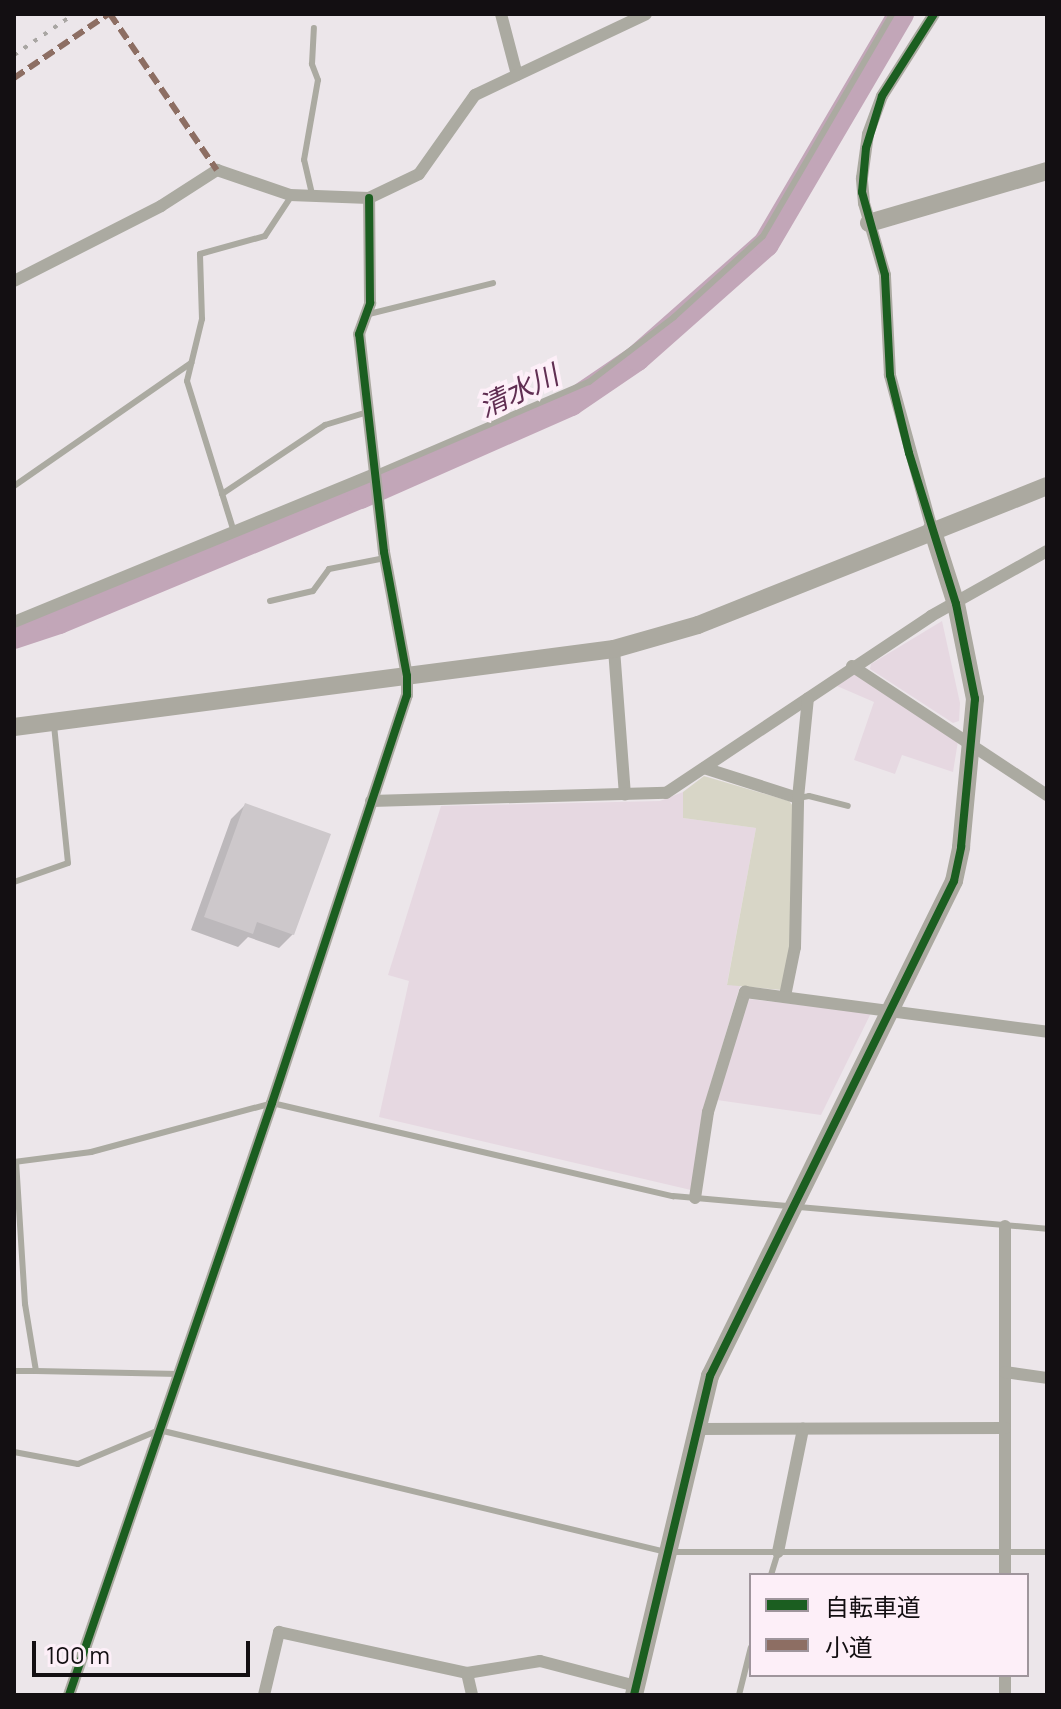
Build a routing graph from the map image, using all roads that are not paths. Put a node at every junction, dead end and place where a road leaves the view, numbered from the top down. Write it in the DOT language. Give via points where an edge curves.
graph roads {
  1 [pos="501,14"];
  2 [pos="646,14"];
  3 [pos="892,14"];
  4 [pos="934,14"];
  5 [pos="314,28"];
  6 [pos="517,75"];
  7 [pos="1047,171"];
  8 [pos="312,194"];
  9 [pos="292,195"];
  10 [pos="369,198"];
  11 [pos="869,223"];
  12 [pos="14,281"];
  13 [pos="493,283"];
  14 [pos="365,315"];
  15 [pos="191,363"];
  16 [pos="368,412"];
  17 [pos="374,474"];
  18 [pos="14,486"];
  19 [pos="1047,486"];
  20 [pos="222,494"];
  21 [pos="933,531"];
  22 [pos="234,532"];
  23 [pos="1047,551"];
  24 [pos="385,558"];
  25 [pos="270,601"];
  26 [pos="956,604"];
  27 [pos="14,622"];
  28 [pos="614,649"];
  29 [pos="852,666"];
  30 [pos="407,676"];
  31 [pos="808,698"];
  32 [pos="54,720"];
  33 [pos="14,727"];
  34 [pos="970,745"];
  35 [pos="704,768"];
  36 [pos="625,795"];
  37 [pos="1047,795"];
  38 [pos="798,798"];
  39 [pos="371,801"];
  40 [pos="848,806"];
  41 [pos="14,882"];
  42 [pos="785,996"];
  43 [pos="891,1008"];
  44 [pos="1047,1032"];
  45 [pos="272,1103"];
  46 [pos="15,1162"];
  47 [pos="695,1198"];
  48 [pos="791,1208"];
  49 [pos="1005,1226"];
  50 [pos="1047,1229"];
  51 [pos="14,1371"];
  52 [pos="36,1371"];
  53 [pos="1005,1372"];
  54 [pos="179,1374"];
  55 [pos="1047,1378"];
  56 [pos="1005,1428"];
  57 [pos="697,1429"];
  58 [pos="803,1429"];
  59 [pos="159,1430"];
  60 [pos="14,1452"];
  61 [pos="666,1552"];
  62 [pos="778,1552"];
  63 [pos="1005,1552"];
  64 [pos="1047,1552"];
  65 [pos="772,1573"];
  66 [pos="1005,1573"];
  67 [pos="749,1655"];
  68 [pos="467,1673"];
  69 [pos="635,1690"];
  70 [pos="69,1695"];
  71 [pos="264,1695"];
  72 [pos="472,1695"];
  73 [pos="739,1695"];
  1 -- 6 [label="street"];
  2 -- 6 [label="street"];
  3 -- 17 [label="lane" via="763,236 726,271 589,382"];
  4 -- 11 [label="street" via="890,79 871,123 862,178"];
  5 -- 8 [label="lane" via="312,64 318,80 304,160"];
  6 -- 10 [label="street" via="475,95 419,174"];
  7 -- 11 [label="street"];
  8 -- 9 [label="street"];
  8 -- 10 [label="street"];
  9 -- 12 [label="street" via="217,170 161,206"];
  9 -- 15 [label="lane" via="265,236 200,254 202,319"];
  10 -- 14 [label="street" via="370,303"];
  11 -- 21 [label="street" via="885,275 890,375"];
  13 -- 14 [label="lane"];
  14 -- 16 [label="street" via="359,334"];
  15 -- 18 [label="lane"];
  15 -- 20 [label="lane" via="187,381"];
  16 -- 17 [label="street"];
  16 -- 20 [label="lane" via="325,425"];
  17 -- 22 [label="street"];
  17 -- 24 [label="street"];
  19 -- 21 [label="street"];
  20 -- 22 [label="lane"];
  21 -- 26 [label="street"];
  21 -- 28 [label="street" via="698,625"];
  22 -- 27 [label="street"];
  23 -- 26 [label="street"];
  24 -- 25 [label="lane" via="329,569 313,591"];
  24 -- 30 [label="street"];
  26 -- 29 [label="street"];
  26 -- 34 [label="street" via="975,699"];
  28 -- 30 [label="street"];
  28 -- 36 [label="street"];
  29 -- 31 [label="street"];
  29 -- 34 [label="street"];
  30 -- 32 [label="street"];
  30 -- 39 [label="street" via="407,695"];
  31 -- 35 [label="street"];
  31 -- 38 [label="street"];
  32 -- 33 [label="street"];
  32 -- 41 [label="lane" via="68,863"];
  34 -- 37 [label="street"];
  34 -- 43 [label="street" via="954,881"];
  35 -- 36 [label="street" via="666,793"];
  35 -- 38 [label="street"];
  36 -- 39 [label="street"];
  38 -- 40 [label="lane"];
  38 -- 42 [label="street" via="795,947"];
  39 -- 45 [label="street"];
  42 -- 43 [label="street"];
  42 -- 47 [label="street" via="745,992 708,1112"];
  43 -- 44 [label="street"];
  43 -- 48 [label="street"];
  45 -- 46 [label="lane" via="91,1152"];
  45 -- 47 [label="lane"];
  45 -- 54 [label="street"];
  46 -- 52 [label="lane" via="25,1304"];
  47 -- 48 [label="lane"];
  48 -- 49 [label="lane"];
  48 -- 57 [label="street" via="710,1376"];
  49 -- 50 [label="lane"];
  49 -- 53 [label="street"];
  51 -- 52 [label="lane"];
  52 -- 54 [label="lane"];
  53 -- 55 [label="street"];
  53 -- 56 [label="street"];
  54 -- 59 [label="street"];
  56 -- 58 [label="street"];
  56 -- 63 [label="street"];
  57 -- 58 [label="street"];
  57 -- 61 [label="street"];
  58 -- 62 [label="street"];
  59 -- 60 [label="lane" via="78,1464"];
  59 -- 61 [label="lane"];
  59 -- 70 [label="street"];
  61 -- 62 [label="lane"];
  61 -- 69 [label="street"];
  62 -- 63 [label="lane"];
  62 -- 65 [label="lane"];
  63 -- 64 [label="lane"];
  63 -- 66 [label="street"];
  67 -- 73 [label="lane"];
  68 -- 69 [label="street" via="540,1661"];
  68 -- 71 [label="street" via="279,1632"];
  68 -- 72 [label="street"];
}
